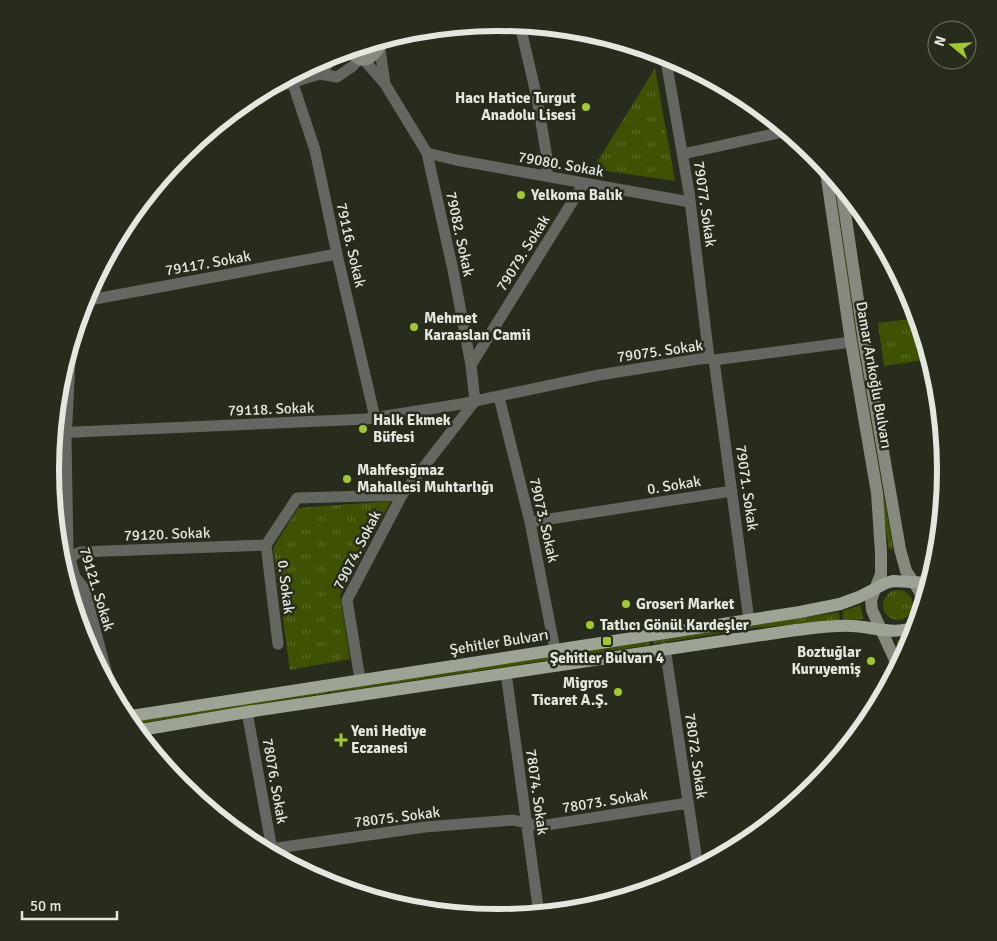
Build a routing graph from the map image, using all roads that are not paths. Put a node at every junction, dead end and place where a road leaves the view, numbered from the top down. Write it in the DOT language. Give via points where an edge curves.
graph roads {
  1 [pos="522,32"];
  2 [pos="381,47"];
  3 [pos="378,48"];
  4 [pos="358,56"];
  5 [pos="667,65"];
  6 [pos="326,67"];
  7 [pos="320,74"];
  8 [pos="300,79"];
  9 [pos="293,83"];
  10 [pos="385,84"];
  11 [pos="779,133"];
  12 [pos="427,153"];
  13 [pos="683,154"];
  14 [pos="546,176"];
  15 [pos="827,179"];
  16 [pos="584,183"];
  17 [pos="843,198"];
  18 [pos="690,202"];
  19 [pos="337,254"];
  20 [pos="94,299"];
  21 [pos="851,342"];
  22 [pos="712,359"];
  23 [pos="471,365"];
  24 [pos="499,397"];
  25 [pos="475,401"];
  26 [pos="375,418"];
  27 [pos="60,433"];
  28 [pos="60,438"];
  29 [pos="732,492"];
  30 [pos="402,495"];
  31 [pos="530,522"];
  32 [pos="266,545"];
  33 [pos="70,558"];
  34 [pos="74,582"];
  35 [pos="79,582"];
  36 [pos="913,582"];
  37 [pos="923,583"];
  38 [pos="874,589"];
  39 [pos="920,593"];
  40 [pos="749,620"];
  41 [pos="880,630"];
  42 [pos="907,630"];
  43 [pos="278,644"];
  44 [pos="665,648"];
  45 [pos="555,650"];
  46 [pos="895,659"];
  47 [pos="104,663"];
  48 [pos="506,673"];
  49 [pos="360,679"];
  50 [pos="247,712"];
  51 [pos="133,716"];
  52 [pos="144,730"];
  53 [pos="688,803"];
  54 [pos="526,824"];
  55 [pos="268,844"];
  56 [pos="277,850"];
  57 [pos="697,862"];
  58 [pos="538,908"];
  1 -- 14 [label="street" via="537,98 548,164"];
  2 -- 10 [label="street"];
  3 -- 4 [label="main road" via="373,57"];
  4 -- 7 [label="street" via="353,66 336,77"];
  4 -- 10 [label="street"];
  5 -- 13 [label="street, 79077. Sokak"];
  6 -- 7 [label="street"];
  7 -- 8 [label="street"];
  9 -- 19 [label="street, 79116. Sokak" via="315,150"];
  10 -- 12 [label="street, 79082. Sokak"];
  11 -- 13 [label="street"];
  12 -- 14 [label="street, 79080. Sokak"];
  12 -- 23 [label="street, 79082. Sokak"];
  13 -- 18 [label="street, 79077. Sokak"];
  14 -- 16 [label="street, 79080. Sokak"];
  15 -- 21 [label="main road, Damar Arıkoğlu Bulvarı"];
  16 -- 18 [label="street, 79080. Sokak"];
  16 -- 23 [label="street, 79079. Sokak"];
  17 -- 36 [label="main road, Damar Arıkoğlu Bulvarı" via="897,530 906,571"];
  18 -- 22 [label="street, 79077. Sokak"];
  19 -- 20 [label="street, 79117. Sokak"];
  19 -- 26 [label="street, 79116. Sokak"];
  21 -- 22 [label="street, 79075. Sokak"];
  21 -- 38 [label="main road, Damar Arıkoğlu Bulvarı" via="877,493 881,574"];
  22 -- 24 [label="street, 79075. Sokak" via="599,375"];
  22 -- 29 [label="street, 79071. Sokak"];
  23 -- 25 [label="street, 79082. Sokak"];
  24 -- 25 [label="street, 79075. Sokak"];
  24 -- 31 [label="street, 79073. Sokak"];
  25 -- 26 [label="street, 79118. Sokak"];
  25 -- 30 [label="street, 79074. Sokak"];
  26 -- 27 [label="street, 79118. Sokak"];
  28 -- 33 [label="street, 79121. Sokak"];
  29 -- 31 [label="street, 0. Sokak"];
  29 -- 40 [label="street, 79071. Sokak"];
  30 -- 32 [label="street, 0. Sokak" via="297,498"];
  30 -- 49 [label="street, 79074. Sokak" via="348,600"];
  31 -- 45 [label="street, 79073. Sokak"];
  32 -- 33 [label="street, 79120. Sokak" via="80,552"];
  32 -- 43 [label="street, 0. Sokak"];
  33 -- 35 [label="street, 79121. Sokak"];
  34 -- 35 [label="street"];
  35 -- 47 [label="street, 79121. Sokak" via="84,588"];
  36 -- 37 [label="main road"];
  36 -- 38 [label="main road, Şehitler Bulvarı" via="893,581"];
  36 -- 39 [label="main road, Damar Arıkoğlu Bulvarı"];
  38 -- 40 [label="main road, Şehitler Bulvarı" via="840,604"];
  38 -- 41 [label="main road, Damar Arıkoğlu Bulvarı" via="872,610"];
  40 -- 45 [label="main road, Şehitler Bulvarı"];
  41 -- 42 [label="main road"];
  41 -- 44 [label="main road" via="851,626 804,629"];
  41 -- 46 [label="main road, Damar Arıkoğlu Bulvarı"];
  44 -- 48 [label="main road"];
  44 -- 53 [label="street, 78072. Sokak"];
  45 -- 49 [label="main road, Şehitler Bulvarı"];
  48 -- 50 [label="main road"];
  48 -- 54 [label="street, 78074. Sokak"];
  49 -- 51 [label="main road, Şehitler Bulvarı"];
  50 -- 52 [label="main road"];
  50 -- 55 [label="street, 78076. Sokak"];
  53 -- 54 [label="street, 78073. Sokak" via="540,826"];
  53 -- 57 [label="street, 78072. Sokak"];
  54 -- 56 [label="street, 78075. Sokak" via="513,820 425,828"];
  54 -- 58 [label="street, 78074. Sokak"];
}
